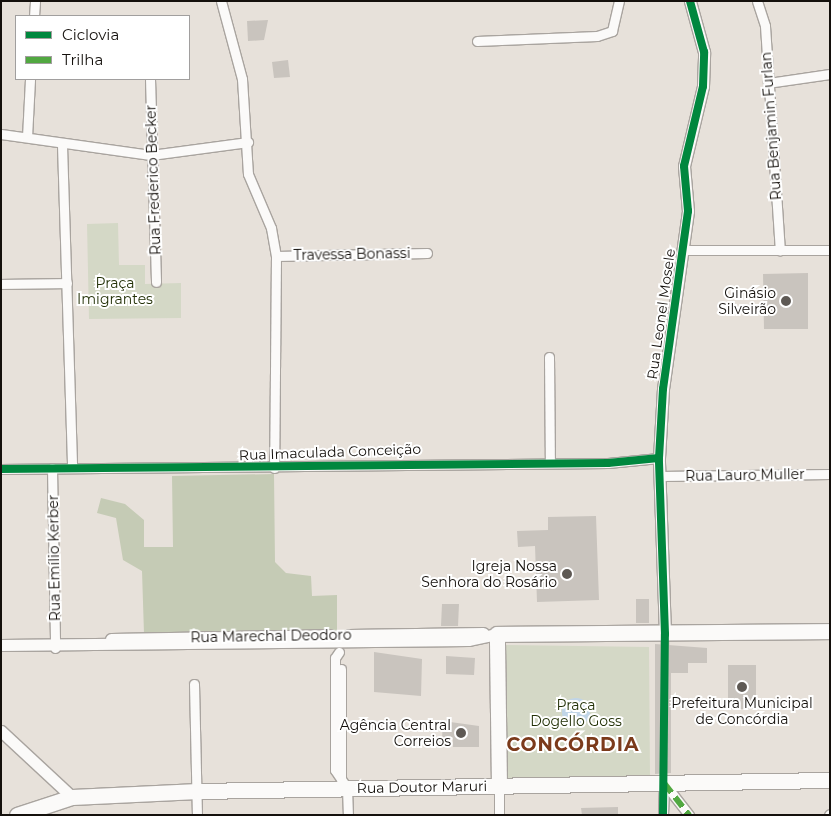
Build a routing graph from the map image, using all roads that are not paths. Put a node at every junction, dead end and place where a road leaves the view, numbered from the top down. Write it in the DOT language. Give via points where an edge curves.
graph roads {
  1 [pos="35,1"];
  2 [pos="221,1"];
  3 [pos="619,1"];
  4 [pos="690,1"];
  5 [pos="757,1"];
  6 [pos="34,15"];
  7 [pos="478,42"];
  8 [pos="830,74"];
  9 [pos="30,80"];
  10 [pos="150,80"];
  11 [pos="768,83"];
  12 [pos="1,134"];
  13 [pos="27,137"];
  14 [pos="248,142"];
  15 [pos="62,145"];
  16 [pos="151,155"];
  17 [pos="682,250"];
  18 [pos="830,250"];
  19 [pos="780,251"];
  20 [pos="427,253"];
  21 [pos="276,256"];
  22 [pos="156,282"];
  23 [pos="67,283"];
  24 [pos="1,284"];
  25 [pos="549,357"];
  26 [pos="659,458"];
  27 [pos="550,463"];
  28 [pos="52,468"];
  29 [pos="72,468"];
  30 [pos="274,468"];
  31 [pos="1,469"];
  32 [pos="830,474"];
  33 [pos="660,476"];
  34 [pos="830,632"];
  35 [pos="497,634"];
  36 [pos="665,634"];
  37 [pos="339,643"];
  38 [pos="1,645"];
  39 [pos="52,645"];
  40 [pos="194,684"];
  41 [pos="1,731"];
  42 [pos="830,780"];
  43 [pos="344,783"];
  44 [pos="664,783"];
  45 [pos="499,786"];
  46 [pos="198,790"];
  47 [pos="72,797"];
  48 [pos="17,815"];
  49 [pos="197,815"];
  50 [pos="348,815"];
  51 [pos="499,815"];
  52 [pos="663,815"];
  53 [pos="690,815"];
  1 -- 6 [label="street"];
  2 -- 14 [label="street" via="242,79"];
  3 -- 7 [label="street" via="612,31 597,36"];
  4 -- 17 [label="street, Rua Leonel Mosele" via="704,52 703,86 684,166 688,211"];
  5 -- 11 [label="street, Rua Benjamin Furlan" via="765,26"];
  8 -- 11 [label="street"];
  9 -- 13 [label="street"];
  10 -- 16 [label="street, Rua Frederico Becker"];
  11 -- 19 [label="street, Rua Benjamin Furlan"];
  12 -- 13 [label="street"];
  13 -- 15 [label="street"];
  14 -- 16 [label="street"];
  14 -- 21 [label="street" via="248,174 271,228"];
  15 -- 16 [label="street"];
  15 -- 23 [label="street"];
  16 -- 22 [label="street, Rua Frederico Becker"];
  17 -- 19 [label="street"];
  17 -- 26 [label="street, Rua Leonel Mosele" via="663,389"];
  18 -- 19 [label="street"];
  20 -- 21 [label="street, Travessa Bonassi"];
  21 -- 30 [label="street"];
  23 -- 24 [label="street"];
  23 -- 29 [label="street"];
  25 -- 27 [label="street"];
  26 -- 27 [label="street, Rua Imaculada Conceição"];
  26 -- 33 [label="street, Rua Leonel Mosele"];
  27 -- 30 [label="street, Rua Imaculada Conceição"];
  28 -- 29 [label="street, Rua Imaculada Conceição"];
  28 -- 31 [label="street, Rua Imaculada Conceição"];
  28 -- 39 [label="street, Rua Emílio Kerber"];
  29 -- 30 [label="street, Rua Imaculada Conceição"];
  32 -- 33 [label="street, Rua Lauro Muller"];
  33 -- 36 [label="street, Rua Leonel Mosele"];
  34 -- 36 [label="main road, Rua Marechal Deodoro"];
  35 -- 36 [label="main road, Rua Marechal Deodoro"];
  35 -- 37 [label="street, Rua Marechal Deodoro"];
  35 -- 45 [label="main road"];
  37 -- 39 [label="street, Rua Marechal Deodoro"];
  37 -- 43 [label="street"];
  38 -- 39 [label="street, Rua Marechal Deodoro"];
  40 -- 46 [label="street"];
  41 -- 47 [label="street"];
  42 -- 44 [label="main road, Rua Doutor Maruri"];
  43 -- 45 [label="main road, Rua Doutor Maruri"];
  43 -- 46 [label="main road, Rua Doutor Maruri"];
  43 -- 50 [label="street"];
  44 -- 45 [label="main road, Rua Doutor Maruri"];
  44 -- 52 [label="street"];
  44 -- 53 [label="street"];
  45 -- 51 [label="street"];
  46 -- 47 [label="main road, Rua Doutor Maruri"];
  46 -- 49 [label="street"];
  47 -- 48 [label="main road, Rua Doutor Maruri"];
}
